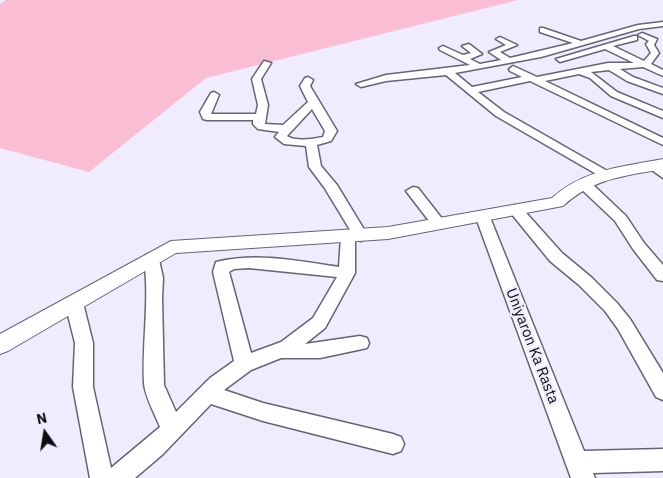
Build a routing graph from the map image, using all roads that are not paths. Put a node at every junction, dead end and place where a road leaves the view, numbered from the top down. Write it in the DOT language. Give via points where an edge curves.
graph roads {
  1 [pos="663,25"];
  2 [pos="543,30"];
  3 [pos="642,36"];
  4 [pos="500,39"];
  5 [pos="580,43"];
  6 [pos="466,46"];
  7 [pos="608,47"];
  8 [pos="443,48"];
  9 [pos="585,53"];
  10 [pos="462,58"];
  11 [pos="553,60"];
  12 [pos="267,63"];
  13 [pos="645,64"];
  14 [pos="511,65"];
  15 [pos="480,67"];
  16 [pos="609,67"];
  17 [pos="580,71"];
  18 [pos="448,72"];
  19 [pos="663,73"];
  20 [pos="533,79"];
  21 [pos="308,80"];
  22 [pos="459,80"];
  23 [pos="361,84"];
  24 [pos="472,90"];
  25 [pos="663,91"];
  26 [pos="214,95"];
  27 [pos="313,102"];
  28 [pos="663,116"];
  29 [pos="260,117"];
  30 [pos="286,129"];
  31 [pos="663,142"];
  32 [pos="311,143"];
  33 [pos="660,169"];
  34 [pos="605,175"];
  35 [pos="583,183"];
  36 [pos="413,191"];
  37 [pos="515,209"];
  38 [pos="482,215"];
  39 [pos="438,223"];
  40 [pos="354,236"];
  41 [pos="152,258"];
  42 [pos="347,273"];
  43 [pos="663,276"];
  44 [pos="74,303"];
  45 [pos="360,343"];
  46 [pos="0,345"];
  47 [pos="279,350"];
  48 [pos="244,364"];
  49 [pos="663,391"];
  50 [pos="207,394"];
  51 [pos="172,429"];
  52 [pos="393,444"];
  53 [pos="663,460"];
  54 [pos="580,470"];
  55 [pos="102,478"];
  56 [pos="117,478"];
  1 -- 3 [label="street"];
  1 -- 5 [label="street" via="638,27"];
  2 -- 5 [label="street"];
  3 -- 7 [label="street"];
  3 -- 13 [label="street" via="654,41 650,44 654,56"];
  4 -- 14 [label="street" via="512,45 493,52"];
  5 -- 14 [label="street"];
  6 -- 10 [label="street" via="478,54"];
  7 -- 9 [label="street"];
  7 -- 13 [label="street"];
  8 -- 10 [label="street"];
  9 -- 11 [label="street"];
  9 -- 16 [label="street"];
  10 -- 15 [label="street"];
  11 -- 14 [label="street"];
  11 -- 17 [label="street"];
  12 -- 29 [label="street" via="256,76 255,85 263,107"];
  13 -- 16 [label="street"];
  13 -- 19 [label="street"];
  14 -- 15 [label="street"];
  14 -- 20 [label="street"];
  14 -- 22 [label="street"];
  15 -- 18 [label="street"];
  16 -- 17 [label="street"];
  16 -- 25 [label="street"];
  17 -- 20 [label="street"];
  17 -- 28 [label="street" via="593,76 614,94"];
  18 -- 22 [label="street"];
  18 -- 23 [label="street" via="386,78"];
  20 -- 24 [label="street"];
  20 -- 31 [label="street"];
  21 -- 27 [label="street" via="304,86"];
  22 -- 24 [label="street"];
  24 -- 34 [label="street" via="506,118"];
  26 -- 29 [label="street" via="205,112 207,117"];
  27 -- 30 [label="street"];
  27 -- 32 [label="street" via="331,131 327,139"];
  29 -- 30 [label="street" via="258,124 262,127"];
  30 -- 32 [label="street" via="281,137 284,140"];
  32 -- 40 [label="street" via="315,167 330,185"];
  33 -- 34 [label="street"];
  34 -- 35 [label="street"];
  35 -- 37 [label="street" via="557,202"];
  35 -- 43 [label="street" via="621,219"];
  36 -- 39 [label="street"];
  37 -- 38 [label="street"];
  37 -- 49 [label="street" via="556,257 611,307"];
  38 -- 39 [label="street"];
  38 -- 54 [label="street, Uniyaron Ka Rasta"];
  39 -- 40 [label="street"];
  40 -- 41 [label="street" via="196,244 171,248"];
  40 -- 42 [label="street"];
  41 -- 44 [label="street"];
  41 -- 51 [label="street" via="155,278 154,385"];
  42 -- 47 [label="street" via="319,323 288,347"];
  42 -- 48 [label="street" via="238,262 222,266"];
  44 -- 46 [label="street"];
  44 -- 55 [label="street" via="84,343 83,387"];
  45 -- 47 [label="street" via="305,353"];
  47 -- 48 [label="street"];
  48 -- 50 [label="street"];
  50 -- 51 [label="street"];
  50 -- 52 [label="street" via="263,412"];
  51 -- 56 [label="street"];
  53 -- 54 [label="street"];
}
